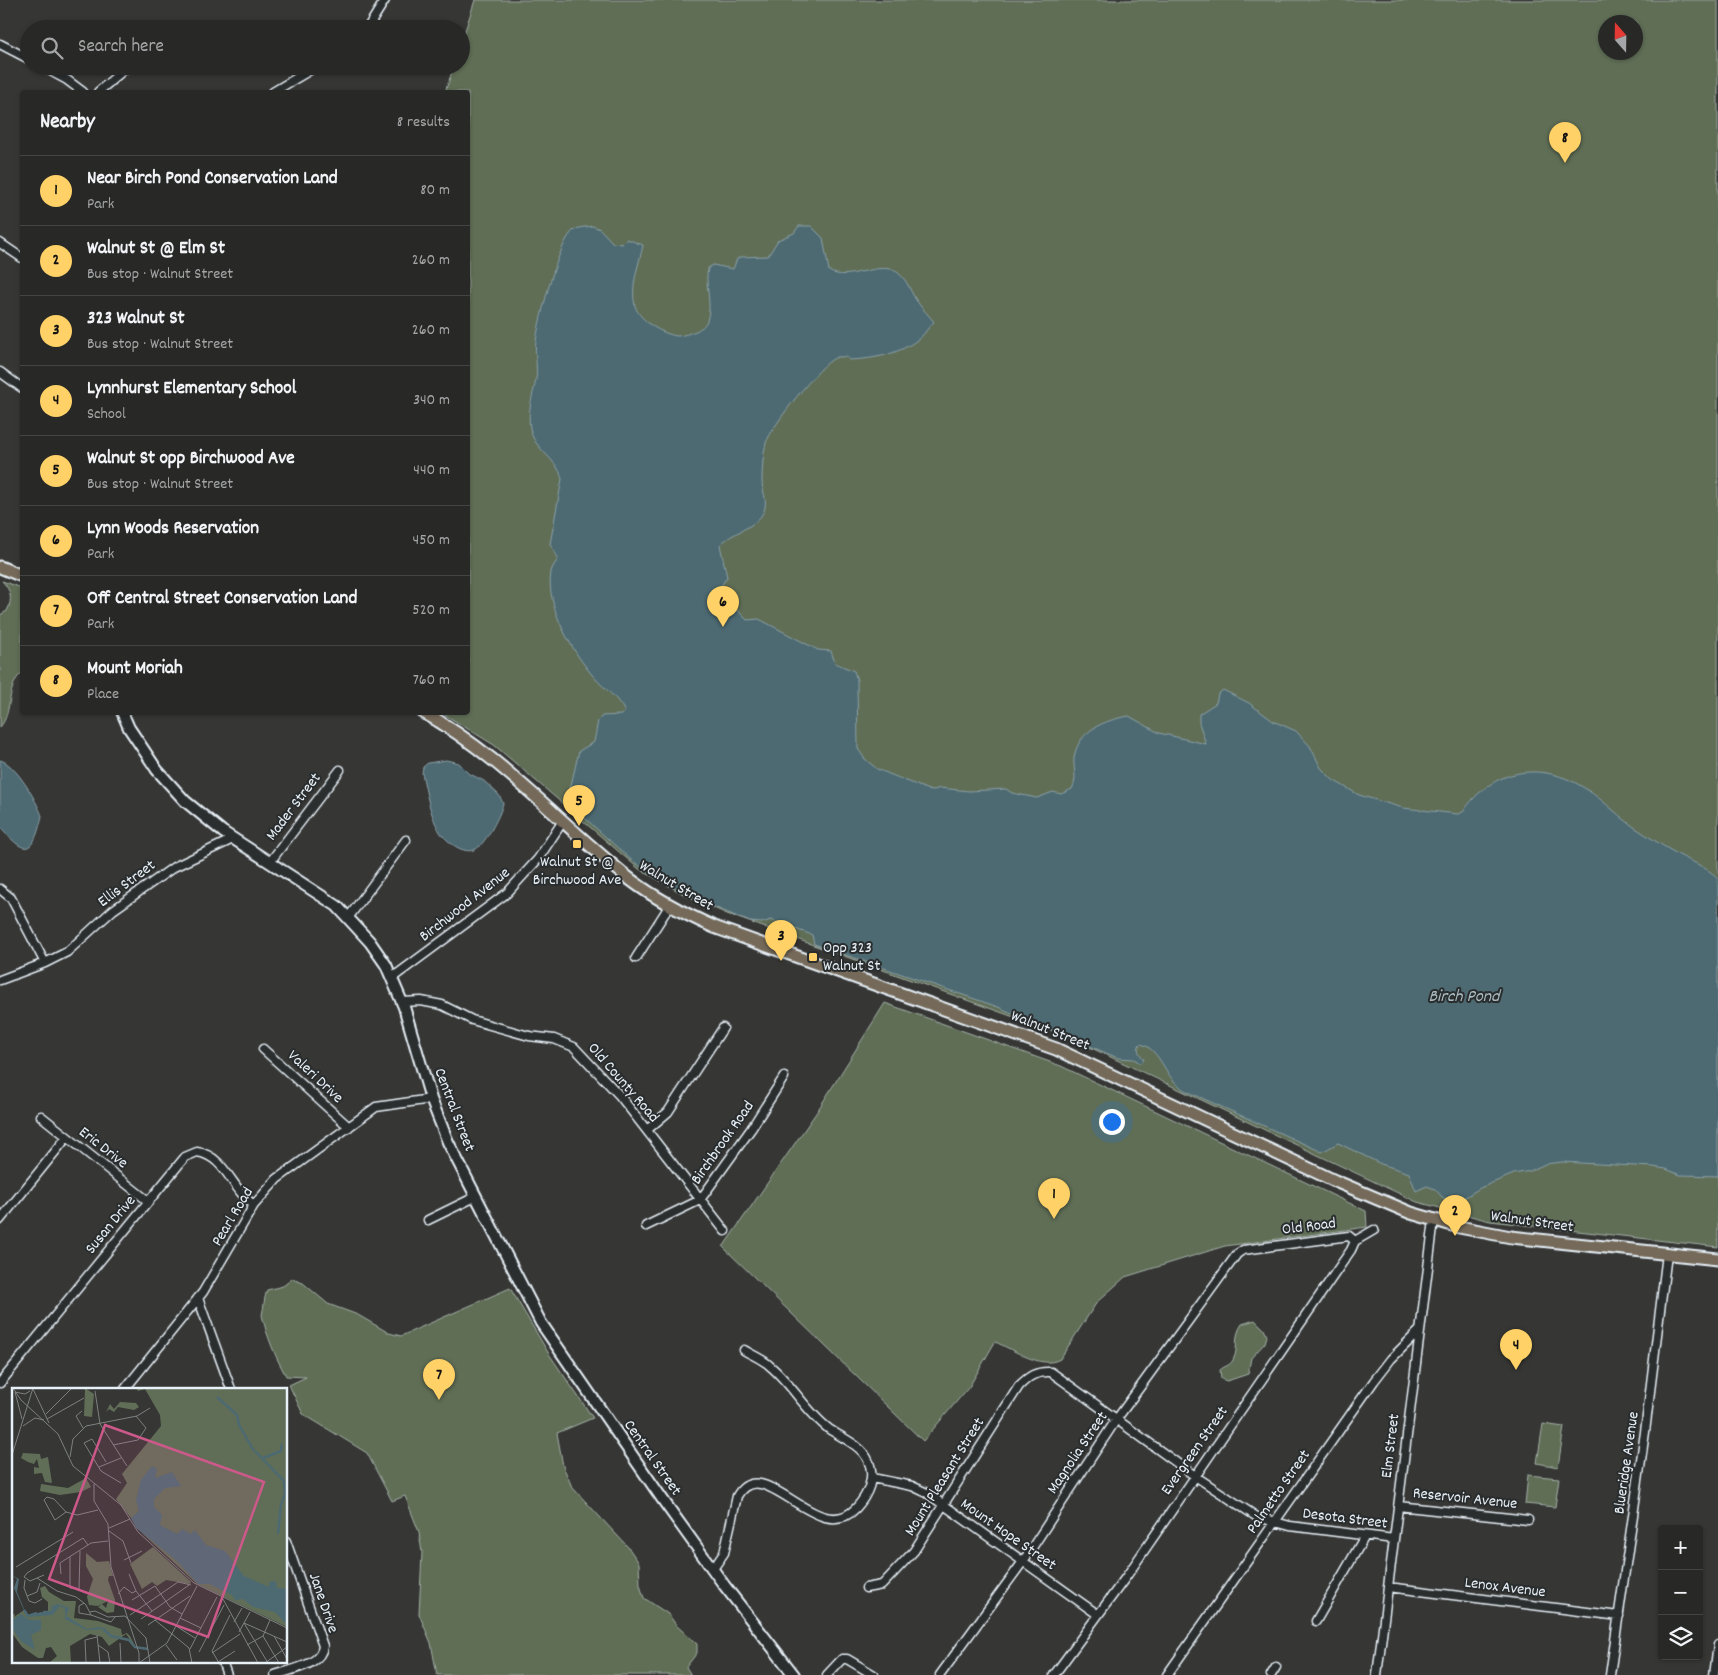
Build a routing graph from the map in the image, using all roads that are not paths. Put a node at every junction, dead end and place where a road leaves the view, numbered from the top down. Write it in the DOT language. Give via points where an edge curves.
graph roads {
  1 [pos="385,0"];
  2 [pos="373,20"];
  3 [pos="0,44"];
  4 [pos="20,54"];
  5 [pos="58,75"];
  6 [pos="118,75"];
  7 [pos="301,75"];
  8 [pos="80,90"];
  9 [pos="100,90"];
  10 [pos="276,90"];
  11 [pos="0,243"];
  12 [pos="20,257"];
  13 [pos="0,372"];
  14 [pos="20,387"];
  15 [pos="0,567"];
  16 [pos="20,575"];
  17 [pos="123,715"];
  18 [pos="428,715"];
  19 [pos="340,770"];
  20 [pos="563,821"];
  21 [pos="233,839"];
  22 [pos="406,840"];
  23 [pos="270,862"];
  24 [pos="0,889"];
  25 [pos="670,905"];
  26 [pos="348,918"];
  27 [pos="636,958"];
  28 [pos="45,963"];
  29 [pos="392,978"];
  30 [pos="0,980"];
  31 [pos="402,1002"];
  32 [pos="723,1028"];
  33 [pos="264,1048"];
  34 [pos="784,1077"];
  35 [pos="431,1098"];
  36 [pos="40,1116"];
  37 [pos="349,1127"];
  38 [pos="647,1130"];
  39 [pos="67,1137"];
  40 [pos="475,1197"];
  41 [pos="700,1200"];
  42 [pos="148,1201"];
  43 [pos="254,1205"];
  44 [pos="0,1220"];
  45 [pos="428,1220"];
  46 [pos="1434,1220"];
  47 [pos="646,1226"];
  48 [pos="1374,1230"];
  49 [pos="725,1231"];
  50 [pos="1355,1241"];
  51 [pos="1243,1250"];
  52 [pos="1667,1254"];
  53 [pos="1718,1259"];
  54 [pos="198,1298"];
  55 [pos="1420,1330"];
  56 [pos="744,1350"];
  57 [pos="1040,1371"];
  58 [pos="0,1383"];
  59 [pos="126,1388"];
  60 [pos="231,1388"];
  61 [pos="1116,1420"];
  62 [pos="1195,1476"];
  63 [pos="872,1478"];
  64 [pos="1398,1506"];
  65 [pos="944,1507"];
  66 [pos="1528,1520"];
  67 [pos="1275,1522"];
  68 [pos="1365,1536"];
  69 [pos="1394,1539"];
  70 [pos="288,1546"];
  71 [pos="1023,1561"];
  72 [pos="713,1569"];
  73 [pos="1388,1587"];
  74 [pos="866,1588"];
  75 [pos="1097,1614"];
  76 [pos="1619,1616"];
  77 [pos="1316,1621"];
  78 [pos="1718,1645"];
  79 [pos="222,1662"];
  80 [pos="1276,1667"];
  81 [pos="227,1675"];
  82 [pos="276,1675"];
  83 [pos="794,1675"];
  84 [pos="827,1675"];
  85 [pos="874,1675"];
  86 [pos="940,1675"];
  87 [pos="1054,1675"];
  88 [pos="1167,1675"];
  89 [pos="1270,1675"];
  90 [pos="1377,1675"];
  91 [pos="1610,1675"];
  92 [pos="1714,1675"];
  1 -- 2 [label="street"];
  3 -- 4 [label="street"];
  5 -- 8 [label="street"];
  6 -- 9 [label="street"];
  7 -- 10 [label="street"];
  11 -- 12 [label="street"];
  13 -- 14 [label="street"];
  15 -- 16 [label="main road"];
  17 -- 21 [label="street, Central Street" via="158,770 185,801"];
  18 -- 20 [label="main road, Walnut Street" via="485,752"];
  19 -- 23 [label="street, Mader Street"];
  20 -- 25 [label="main road, Walnut Street" via="631,879"];
  20 -- 29 [label="street, Birchwood Avenue" via="538,859 507,893"];
  21 -- 23 [label="street, Central Street"];
  21 -- 28 [label="street, Ellis Street" via="174,867 113,910 67,952"];
  22 -- 26 [label="street"];
  23 -- 26 [label="street, Central Street" via="337,906"];
  24 -- 28 [label="street" via="11,898"];
  25 -- 27 [label="street"];
  25 -- 46 [label="main road, Walnut Street" via="731,934 1056,1049 1349,1187"];
  26 -- 29 [label="street, Central Street" via="370,942"];
  28 -- 30 [label="street, Ellis Street"];
  29 -- 31 [label="street, Central Street"];
  31 -- 35 [label="street, Central Street"];
  31 -- 38 [label="street, Old County Road" via="442,1005 472,1020 529,1036 554,1039 574,1048"];
  32 -- 38 [label="street" via="668,1112"];
  33 -- 37 [label="street, Valeri Drive"];
  34 -- 41 [label="street, Birchbrook Road"];
  35 -- 37 [label="street, Pearl Road" via="380,1105"];
  35 -- 40 [label="street, Central Street"];
  36 -- 39 [label="street, Eric Drive"];
  37 -- 43 [label="street, Pearl Road" via="277,1179"];
  38 -- 41 [label="street, Old County Road"];
  39 -- 42 [label="street, Eric Drive"];
  39 -- 44 [label="street"];
  40 -- 45 [label="street"];
  40 -- 72 [label="street, Central Street" via="549,1336"];
  41 -- 47 [label="street, Birchbrook Road"];
  41 -- 49 [label="street, Old County Road"];
  42 -- 43 [label="street, Susan Drive" via="185,1157 198,1152 214,1158"];
  42 -- 58 [label="street, Susan Drive"];
  43 -- 54 [label="street, Pearl Road"];
  46 -- 52 [label="main road, Walnut Street" via="1472,1230 1536,1240"];
  46 -- 55 [label="street, Elm Street"];
  48 -- 50 [label="street, Old Road"];
  50 -- 51 [label="street, Old Road" via="1349,1236"];
  50 -- 62 [label="street, Evergreen Street"];
  51 -- 61 [label="street, Magnolia Street" via="1231,1260"];
  52 -- 53 [label="main road, Walnut Street"];
  52 -- 76 [label="street, Blueridge Avenue"];
  54 -- 59 [label="street, Pearl Road"];
  54 -- 60 [label="street"];
  55 -- 64 [label="street, Elm Street"];
  55 -- 67 [label="street, Palmetto Street" via="1374,1380"];
  56 -- 63 [label="street" via="770,1366 829,1429 852,1442 868,1459"];
  57 -- 61 [label="street, Desota Street" via="1051,1372"];
  57 -- 65 [label="street, Mount Pleasant Street" via="1019,1386"];
  61 -- 62 [label="street, Desota Street"];
  61 -- 71 [label="street, Magnolia Street"];
  62 -- 67 [label="street, Desota Street" via="1257,1517"];
  62 -- 75 [label="street, Evergreen Street"];
  63 -- 65 [label="street, Mount Hope Street" via="912,1486"];
  63 -- 72 [label="street" via="866,1497 854,1510 838,1518 816,1514 766,1484 754,1483 742,1488 737,1496 724,1553"];
  64 -- 66 [label="street, Reservoir Avenue"];
  64 -- 69 [label="street, Elm Street"];
  65 -- 71 [label="street, Mount Hope Street"];
  65 -- 74 [label="street, Mount Pleasant Street" via="898,1569 882,1585"];
  67 -- 68 [label="street, Desota Street"];
  67 -- 88 [label="street, Palmetto Street"];
  68 -- 69 [label="street, Desota Street"];
  68 -- 77 [label="street"];
  69 -- 73 [label="street, Elm Street"];
  70 -- 82 [label="street, Jane Drive" via="323,1646 316,1660"];
  71 -- 75 [label="street, Mount Hope Street"];
  71 -- 86 [label="street, Magnolia Street"];
  72 -- 83 [label="street, Central Street"];
  73 -- 76 [label="street, Lenox Avenue"];
  73 -- 90 [label="street, Elm Street"];
  75 -- 87 [label="street, Evergreen Street"];
  76 -- 91 [label="street, Blueridge Avenue"];
  78 -- 92 [label="street"];
  79 -- 81 [label="street"];
  80 -- 89 [label="street"];
  84 -- 85 [label="street" via="847,1659"];
}
